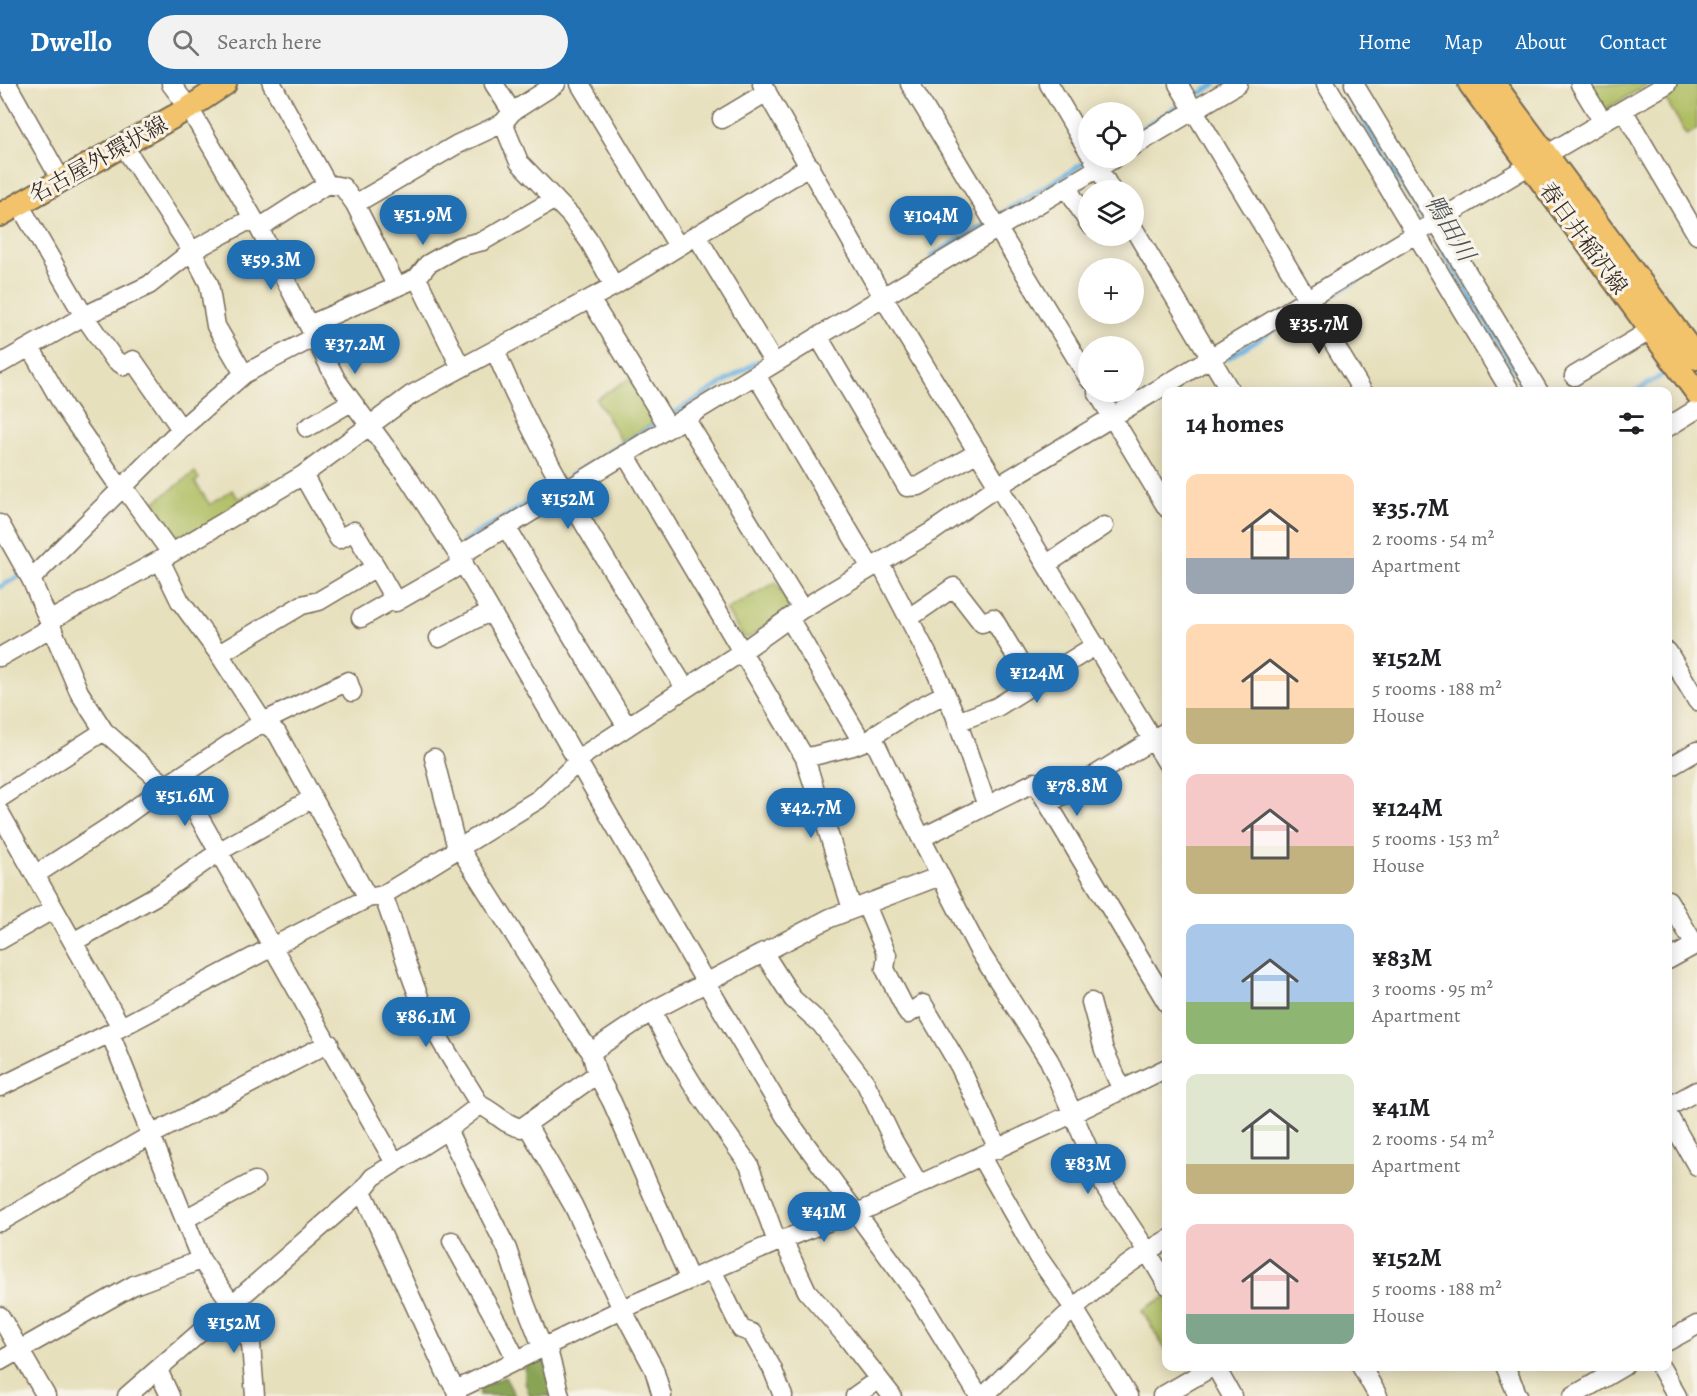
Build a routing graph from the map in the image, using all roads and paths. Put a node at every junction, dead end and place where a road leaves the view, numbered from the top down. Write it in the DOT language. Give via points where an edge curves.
graph roads {
  1 [pos="7,84"];
  2 [pos="171,84"];
  3 [pos="225,84"];
  4 [pos="272,84"];
  5 [pos="494,84"];
  6 [pos="556,84"];
  7 [pos="580,84"];
  8 [pos="910,84"];
  9 [pos="1049,84"];
  10 [pos="1178,84"];
  11 [pos="1238,84"];
  12 [pos="1326,84"];
  13 [pos="1353,84"];
  14 [pos="1470,84"];
  15 [pos="1494,84"];
  16 [pos="1580,84"];
  17 [pos="1667,84"];
  18 [pos="764,88"];
  19 [pos="189,108"];
  20 [pos="1623,110"];
  21 [pos="1194,111"];
  22 [pos="507,118"];
  23 [pos="722,119"];
  24 [pos="1603,122"];
  25 [pos="1078,133"];
  26 [pos="1144,140"];
  27 [pos="123,145"];
  28 [pos="1538,160"];
  29 [pos="810,166"];
  30 [pos="1084,168"];
  31 [pos="62,180"];
  32 [pos="327,184"];
  33 [pos="1066,187"];
  34 [pos="555,199"];
  35 [pos="355,204"];
  36 [pos="1078,206"];
  37 [pos="10,209"];
  38 [pos="256,223"];
  39 [pos="1426,226"];
  40 [pos="998,227"];
  41 [pos="696,235"];
  42 [pos="1697,235"];
  43 [pos="678,246"];
  44 [pos="1144,246"];
  45 [pos="192,251"];
  46 [pos="417,278"];
  47 [pos="614,286"];
  48 [pos="397,287"];
  49 [pos="883,297"];
  50 [pos="590,299"];
  51 [pos="1307,299"];
  52 [pos="84,316"];
  53 [pos="1651,330"];
  54 [pos="312,331"];
  55 [pos="818,336"];
  56 [pos="30,347"];
  57 [pos="495,350"];
  58 [pos="1210,357"];
  59 [pos="1078,361"];
  60 [pos="774,363"];
  61 [pos="0,364"];
  62 [pos="1686,365"];
  63 [pos="461,368"];
  64 [pos="244,374"];
  65 [pos="756,375"];
  66 [pos="1574,376"];
  67 [pos="1228,387"];
  68 [pos="1360,387"];
  69 [pos="1508,387"];
  70 [pos="1536,387"];
  71 [pos="351,402"];
  72 [pos="1103,402"];
  73 [pos="1697,409"];
  74 [pos="1112,417"];
  75 [pos="685,418"];
  76 [pos="1672,425"];
  77 [pos="370,427"];
  78 [pos="307,428"];
  79 [pos="669,428"];
  80 [pos="181,429"];
  81 [pos="978,452"];
  82 [pos="625,454"];
  83 [pos="303,475"];
  84 [pos="998,486"];
  85 [pos="122,487"];
  86 [pos="565,491"];
  87 [pos="1162,500"];
  88 [pos="0,524"];
  89 [pos="1104,526"];
  90 [pos="506,527"];
  91 [pos="166,556"];
  92 [pos="461,559"];
  93 [pos="1047,564"];
  94 [pos="876,565"];
  95 [pos="376,567"];
  96 [pos="31,579"];
  97 [pos="394,599"];
  98 [pos="491,611"];
  99 [pos="795,613"];
  100 [pos="361,618"];
  101 [pos="909,618"];
  102 [pos="50,624"];
  103 [pos="439,638"];
  104 [pos="1096,645"];
  105 [pos="743,651"];
  106 [pos="219,654"];
  107 [pos="0,657"];
  108 [pos="1672,659"];
  109 [pos="1033,685"];
  110 [pos="686,688"];
  111 [pos="352,692"];
  112 [pos="945,694"];
  113 [pos="1697,700"];
  114 [pos="263,722"];
  115 [pos="957,722"];
  116 [pos="627,727"];
  117 [pos="104,731"];
  118 [pos="1160,735"];
  119 [pos="868,740"];
  120 [pos="1697,751"];
  121 [pos="434,758"];
  122 [pos="805,758"];
  123 [pos="577,761"];
  124 [pos="1672,766"];
  125 [pos="168,784"];
  126 [pos="0,798"];
  127 [pos="313,798"];
  128 [pos="1048,804"];
  129 [pos="987,806"];
  130 [pos="0,813"];
  131 [pos="921,837"];
  132 [pos="459,847"];
  133 [pos="220,851"];
  134 [pos="35,875"];
  135 [pos="940,876"];
  136 [pos="375,897"];
  137 [pos="1672,906"];
  138 [pos="859,907"];
  139 [pos="54,909"];
  140 [pos="0,940"];
  141 [pos="73,942"];
  142 [pos="1696,944"];
  143 [pos="274,946"];
  144 [pos="764,952"];
  145 [pos="1672,958"];
  146 [pos="706,983"];
  147 [pos="1162,995"];
  148 [pos="1091,1002"];
  149 [pos="652,1011"];
  150 [pos="115,1030"];
  151 [pos="329,1043"];
  152 [pos="591,1052"];
  153 [pos="1162,1070"];
  154 [pos="597,1074"];
  155 [pos="0,1088"];
  156 [pos="1122,1090"];
  157 [pos="1697,1091"];
  158 [pos="480,1105"];
  159 [pos="1672,1105"];
  160 [pos="1072,1114"];
  161 [pos="1672,1122"];
  162 [pos="527,1125"];
  163 [pos="447,1130"];
  164 [pos="151,1135"];
  165 [pos="998,1149"];
  166 [pos="981,1157"];
  167 [pos="395,1163"];
  168 [pos="1697,1166"];
  169 [pos="255,1181"];
  170 [pos="919,1185"];
  171 [pos="362,1191"];
  172 [pos="855,1212"];
  173 [pos="186,1219"];
  174 [pos="0,1222"];
  175 [pos="452,1241"];
  176 [pos="780,1241"];
  177 [pos="1162,1243"];
  178 [pos="1147,1251"];
  179 [pos="201,1260"];
  180 [pos="712,1270"];
  181 [pos="1162,1276"];
  182 [pos="690,1280"];
  183 [pos="231,1306"];
  184 [pos="1073,1307"];
  185 [pos="622,1310"];
  186 [pos="0,1316"];
  187 [pos="1697,1325"];
  188 [pos="1672,1339"];
  189 [pos="545,1348"];
  190 [pos="20,1350"];
  191 [pos="0,1361"];
  192 [pos="516,1361"];
  193 [pos="158,1370"];
  194 [pos="1206,1371"];
  195 [pos="1218,1371"];
  196 [pos="1364,1371"];
  197 [pos="1507,1371"];
  198 [pos="1616,1371"];
  199 [pos="1663,1371"];
  200 [pos="879,1379"];
  201 [pos="457,1393"];
  202 [pos="46,1396"];
  203 [pos="127,1396"];
  204 [pos="170,1396"];
  205 [pos="255,1396"];
  206 [pos="560,1396"];
  207 [pos="662,1396"];
  208 [pos="783,1396"];
  209 [pos="855,1396"];
  210 [pos="891,1396"];
  211 [pos="979,1396"];
  212 [pos="984,1396"];
  213 [pos="1128,1396"];
  214 [pos="1162,1396"];
  215 [pos="1232,1396"];
  216 [pos="1378,1396"];
  217 [pos="1518,1396"];
  218 [pos="1573,1396"];
  219 [pos="1677,1396"];
  1 -- 31 [label="street"];
  2 -- 19 [label="street"];
  3 -- 19 [label="main road, 名古屋外環状線"];
  4 -- 32 [label="street"];
  5 -- 22 [label="street"];
  6 -- 22 [label="street"];
  7 -- 43 [label="street"];
  8 -- 40 [label="street"];
  9 -- 25 [label="street"];
  10 -- 21 [label="street"];
  11 -- 21 [label="street"];
  12 -- 39 [label="street"];
  13 -- 39 [label="street"];
  14 -- 28 [label="main road, 春日井稲沢線"];
  15 -- 28 [label="main road, 春日井稲沢線"];
  16 -- 24 [label="street"];
  17 -- 20 [label="street"];
  18 -- 23 [label="street"];
  18 -- 29 [label="street"];
  19 -- 27 [label="main road, 名古屋外環状線"];
  19 -- 38 [label="street"];
  20 -- 24 [label="street"];
  20 -- 42 [label="street"];
  21 -- 26 [label="street"];
  21 -- 51 [label="street"];
  22 -- 34 [label="street" via="519,162"];
  22 -- 35 [label="street"];
  24 -- 28 [label="street"];
  27 -- 31 [label="main road, 名古屋外環状線"];
  27 -- 45 [label="street"];
  28 -- 39 [label="street"];
  28 -- 53 [label="main road, 春日井稲沢線"];
  28 -- 62 [label="main road, 春日井稲沢線"];
  29 -- 41 [label="street"];
  29 -- 49 [label="street"];
  30 -- 33 [label="street"];
  31 -- 37 [label="main road, 名古屋外環状線"];
  32 -- 35 [label="street" via="343,187"];
  32 -- 38 [label="street"];
  33 -- 36 [label="street"];
  33 -- 40 [label="street"];
  34 -- 46 [label="street" via="483,241 458,247 438,258"];
  34 -- 47 [label="street" via="589,241"];
  35 -- 48 [label="street"];
  37 -- 52 [label="street"];
  38 -- 45 [label="street"];
  38 -- 54 [label="street"];
  39 -- 51 [label="street"];
  39 -- 69 [label="street"];
  39 -- 70 [label="street"];
  40 -- 49 [label="street"];
  40 -- 59 [label="street"];
  41 -- 43 [label="street"];
  41 -- 60 [label="street"];
  43 -- 47 [label="street"];
  44 -- 58 [label="street"];
  45 -- 52 [label="street" via="149,285"];
  45 -- 64 [label="street" via="209,284 216,326"];
  46 -- 48 [label="street"];
  46 -- 63 [label="street"];
  47 -- 50 [label="street"];
  48 -- 54 [label="street"];
  49 -- 55 [label="street"];
  49 -- 81 [label="street"];
  50 -- 57 [label="street"];
  50 -- 79 [label="street"];
  51 -- 58 [label="street"];
  51 -- 68 [label="street"];
  52 -- 56 [label="street"];
  52 -- 80 [label="street" via="114,358 124,366 133,360"];
  53 -- 62 [label="main road, 春日井稲沢線"];
  53 -- 66 [label="street"];
  54 -- 64 [label="street"];
  54 -- 71 [label="street"];
  55 -- 60 [label="street"];
  55 -- 81 [label="street" via="907,487 920,486"];
  56 -- 61 [label="street"];
  56 -- 85 [label="street" via="64,407"];
  57 -- 63 [label="street"];
  57 -- 86 [label="street" via="514,396"];
  58 -- 67 [label="street"];
  58 -- 74 [label="street"];
  60 -- 65 [label="street"];
  63 -- 77 [label="street" via="411,395"];
  64 -- 80 [label="street"];
  65 -- 75 [label="street"];
  65 -- 94 [label="street"];
  71 -- 77 [label="street"];
  71 -- 78 [label="street"];
  72 -- 74 [label="street"];
  73 -- 76 [label="street"];
  74 -- 84 [label="street"];
  74 -- 87 [label="street"];
  75 -- 79 [label="street"];
  75 -- 99 [label="street"];
  77 -- 83 [label="street"];
  77 -- 92 [label="street"];
  79 -- 82 [label="street"];
  80 -- 85 [label="street"];
  81 -- 84 [label="street"];
  82 -- 86 [label="street"];
  82 -- 105 [label="street"];
  83 -- 91 [label="street"];
  83 -- 95 [label="street" via="339,539 354,531"];
  84 -- 93 [label="street"];
  84 -- 94 [label="street"];
  85 -- 91 [label="street"];
  85 -- 96 [label="street"];
  86 -- 90 [label="street"];
  86 -- 110 [label="street"];
  88 -- 96 [label="street"];
  89 -- 93 [label="street"];
  90 -- 92 [label="street"];
  90 -- 116 [label="street"];
  91 -- 102 [label="street"];
  91 -- 106 [label="street" via="180,601"];
  92 -- 97 [label="street" via="396,602"];
  92 -- 98 [label="street"];
  93 -- 104 [label="street"];
  94 -- 99 [label="street"];
  94 -- 101 [label="street"];
  95 -- 97 [label="street"];
  95 -- 106 [label="street"];
  96 -- 102 [label="street"];
  97 -- 100 [label="street"];
  98 -- 103 [label="street"];
  98 -- 123 [label="street"];
  99 -- 105 [label="street"];
  99 -- 119 [label="street"];
  101 -- 109 [label="street" via="954,587 982,623 993,618"];
  101 -- 112 [label="street"];
  102 -- 107 [label="street"];
  102 -- 117 [label="street" via="79,692"];
  104 -- 109 [label="street"];
  104 -- 118 [label="street"];
  105 -- 110 [label="street"];
  105 -- 122 [label="street"];
  106 -- 114 [label="street"];
  108 -- 113 [label="street"];
  109 -- 115 [label="street" via="997,708"];
  110 -- 116 [label="street"];
  111 -- 114 [label="street" via="348,681"];
  112 -- 115 [label="street"];
  112 -- 119 [label="street"];
  114 -- 125 [label="street"];
  114 -- 127 [label="street" via="277,732"];
  115 -- 129 [label="street"];
  116 -- 123 [label="street"];
  117 -- 125 [label="street"];
  117 -- 126 [label="street"];
  118 -- 128 [label="street"];
  119 -- 122 [label="street"];
  119 -- 131 [label="street"];
  120 -- 124 [label="street"];
  121 -- 132 [label="street"];
  122 -- 138 [label="street"];
  123 -- 132 [label="street" via="538,799"];
  123 -- 146 [label="street"];
  125 -- 133 [label="street" via="186,794"];
  125 -- 134 [label="street"];
  127 -- 133 [label="street"];
  127 -- 136 [label="street"];
  128 -- 129 [label="street" via="1035,782"];
  128 -- 147 [label="street"];
  129 -- 131 [label="street"];
  130 -- 134 [label="street"];
  131 -- 135 [label="street"];
  132 -- 136 [label="street"];
  132 -- 152 [label="street"];
  133 -- 141 [label="street" via="159,894"];
  133 -- 143 [label="street"];
  134 -- 139 [label="street"];
  135 -- 138 [label="street"];
  135 -- 160 [label="street" via="978,949 1049,1060"];
  136 -- 143 [label="street"];
  136 -- 158 [label="street" via="396,928 402,955 427,1014"];
  137 -- 142 [label="street"];
  138 -- 144 [label="street"];
  138 -- 165 [label="street" via="887,955 885,969 908,1014 923,1004 960,1067"];
  139 -- 140 [label="street"];
  139 -- 141 [label="street"];
  141 -- 150 [label="street"];
  142 -- 145 [label="street"];
  143 -- 150 [label="street"];
  143 -- 151 [label="street"];
  144 -- 146 [label="street"];
  144 -- 170 [label="street" via="793,999 821,1024 865,1082"];
  146 -- 149 [label="street"];
  146 -- 172 [label="street" via="785,1116"];
  148 -- 156 [label="street" via="1104,1050"];
  149 -- 152 [label="street"];
  149 -- 176 [label="street" via="673,1052 749,1165"];
  150 -- 155 [label="street"];
  150 -- 164 [label="street"];
  151 -- 164 [label="street"];
  151 -- 167 [label="street"];
  152 -- 154 [label="street"];
  153 -- 156 [label="street"];
  154 -- 162 [label="street"];
  154 -- 182 [label="street"];
  156 -- 160 [label="street"];
  157 -- 159 [label="street"];
  158 -- 162 [label="street" via="511,1126"];
  158 -- 163 [label="street"];
  160 -- 165 [label="street"];
  160 -- 178 [label="street" via="1105,1187"];
  161 -- 168 [label="street"];
  162 -- 185 [label="street" via="573,1205"];
  163 -- 167 [label="street"];
  163 -- 189 [label="street" via="507,1250"];
  164 -- 173 [label="street"];
  164 -- 174 [label="street"];
  165 -- 166 [label="street"];
  166 -- 170 [label="street"];
  166 -- 184 [label="street" via="1038,1257"];
  167 -- 171 [label="street"];
  169 -- 173 [label="street"];
  170 -- 172 [label="street"];
  171 -- 183 [label="street"];
  171 -- 201 [label="street"];
  172 -- 176 [label="street"];
  172 -- 211 [label="street" via="918,1297"];
  173 -- 179 [label="street"];
  175 -- 192 [label="street"];
  176 -- 180 [label="street"];
  176 -- 200 [label="street" via="807,1291"];
  177 -- 178 [label="street"];
  178 -- 181 [label="street"];
  178 -- 184 [label="street"];
  179 -- 183 [label="street"];
  179 -- 190 [label="street" via="134,1285"];
  180 -- 182 [label="street"];
  180 -- 208 [label="street" via="741,1329 752,1334 772,1368"];
  182 -- 185 [label="street"];
  183 -- 193 [label="street"];
  183 -- 205 [label="street" via="251,1344"];
  184 -- 212 [label="street"];
  184 -- 213 [label="street"];
  185 -- 189 [label="street"];
  185 -- 207 [label="street" via="654,1370"];
  186 -- 190 [label="street"];
  187 -- 188 [label="street"];
  189 -- 192 [label="street"];
  189 -- 206 [label="street"];
  190 -- 191 [label="street"];
  190 -- 202 [label="street"];
  192 -- 201 [label="street"];
  193 -- 203 [label="street"];
  193 -- 204 [label="street"];
  194 -- 214 [label="street"];
  195 -- 215 [label="street"];
  196 -- 216 [label="street"];
  197 -- 217 [label="street"];
  198 -- 218 [label="street"];
  199 -- 219 [label="street"];
  200 -- 209 [label="street"];
  200 -- 210 [label="street"];
}
